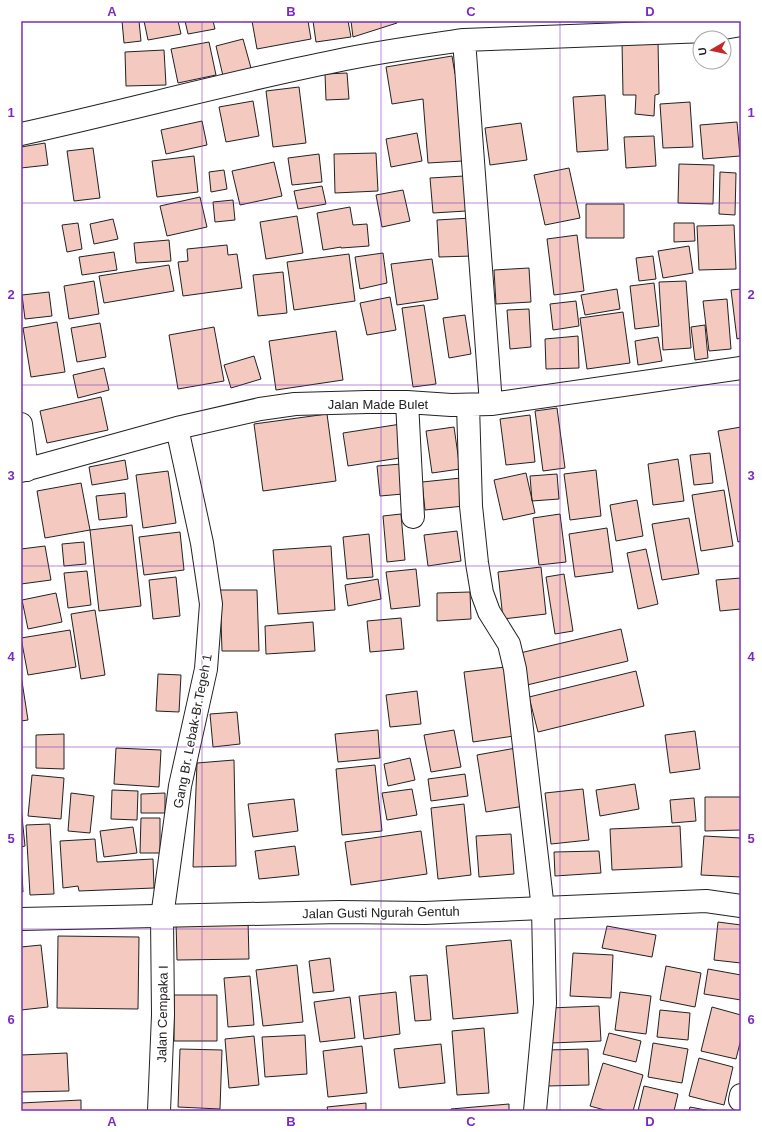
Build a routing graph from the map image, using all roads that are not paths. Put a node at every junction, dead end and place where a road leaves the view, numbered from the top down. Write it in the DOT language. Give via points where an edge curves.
graph roads {
  1 [pos="741,25"];
  2 [pos="582,28"];
  3 [pos="464,40"];
  4 [pos="21,134"];
  5 [pos="741,368"];
  6 [pos="407,402"];
  7 [pos="468,404"];
  8 [pos="491,404"];
  9 [pos="21,424"];
  10 [pos="177,428"];
  11 [pos="24,471"];
  12 [pos="413,517"];
  13 [pos="741,906"];
  14 [pos="542,909"];
  15 [pos="162,917"];
  16 [pos="21,919"];
  17 [pos="159,1111"];
  18 [pos="535,1111"];
  1 -- 2 [label="street" via="707,31"];
  2 -- 3 [label="street"];
  3 -- 4 [label="street" via="337,60"];
  3 -- 8 [label="street"];
  5 -- 8 [label="street, Jalan Made Bulet"];
  6 -- 7 [label="street, Jalan Made Bulet"];
  6 -- 10 [label="street, Jalan Made Bulet" via="295,404 260,409"];
  6 -- 12 [label="street"];
  7 -- 8 [label="street, Jalan Made Bulet"];
  7 -- 14 [label="street" via="471,506 477,563 482,593 489,612 509,644 515,668"];
  9 -- 11 [label="street"];
  10 -- 11 [label="street, Jalan Made Bulet"];
  10 -- 15 [label="street, Gang Br. Lebak-Br.Tegeh 1" via="202,543 211,604 206,669 180,786"];
  13 -- 14 [label="street, Jalan Gusti Ngurah Gentuh" via="706,901"];
  14 -- 15 [label="street, Jalan Gusti Ngurah Gentuh"];
  14 -- 18 [label="street" via="545,1003"];
  15 -- 16 [label="street, Jalan Gusti Ngurah Gentuh"];
  15 -- 17 [label="street, Jalan Cempaka I" via="163,1015"];
}
